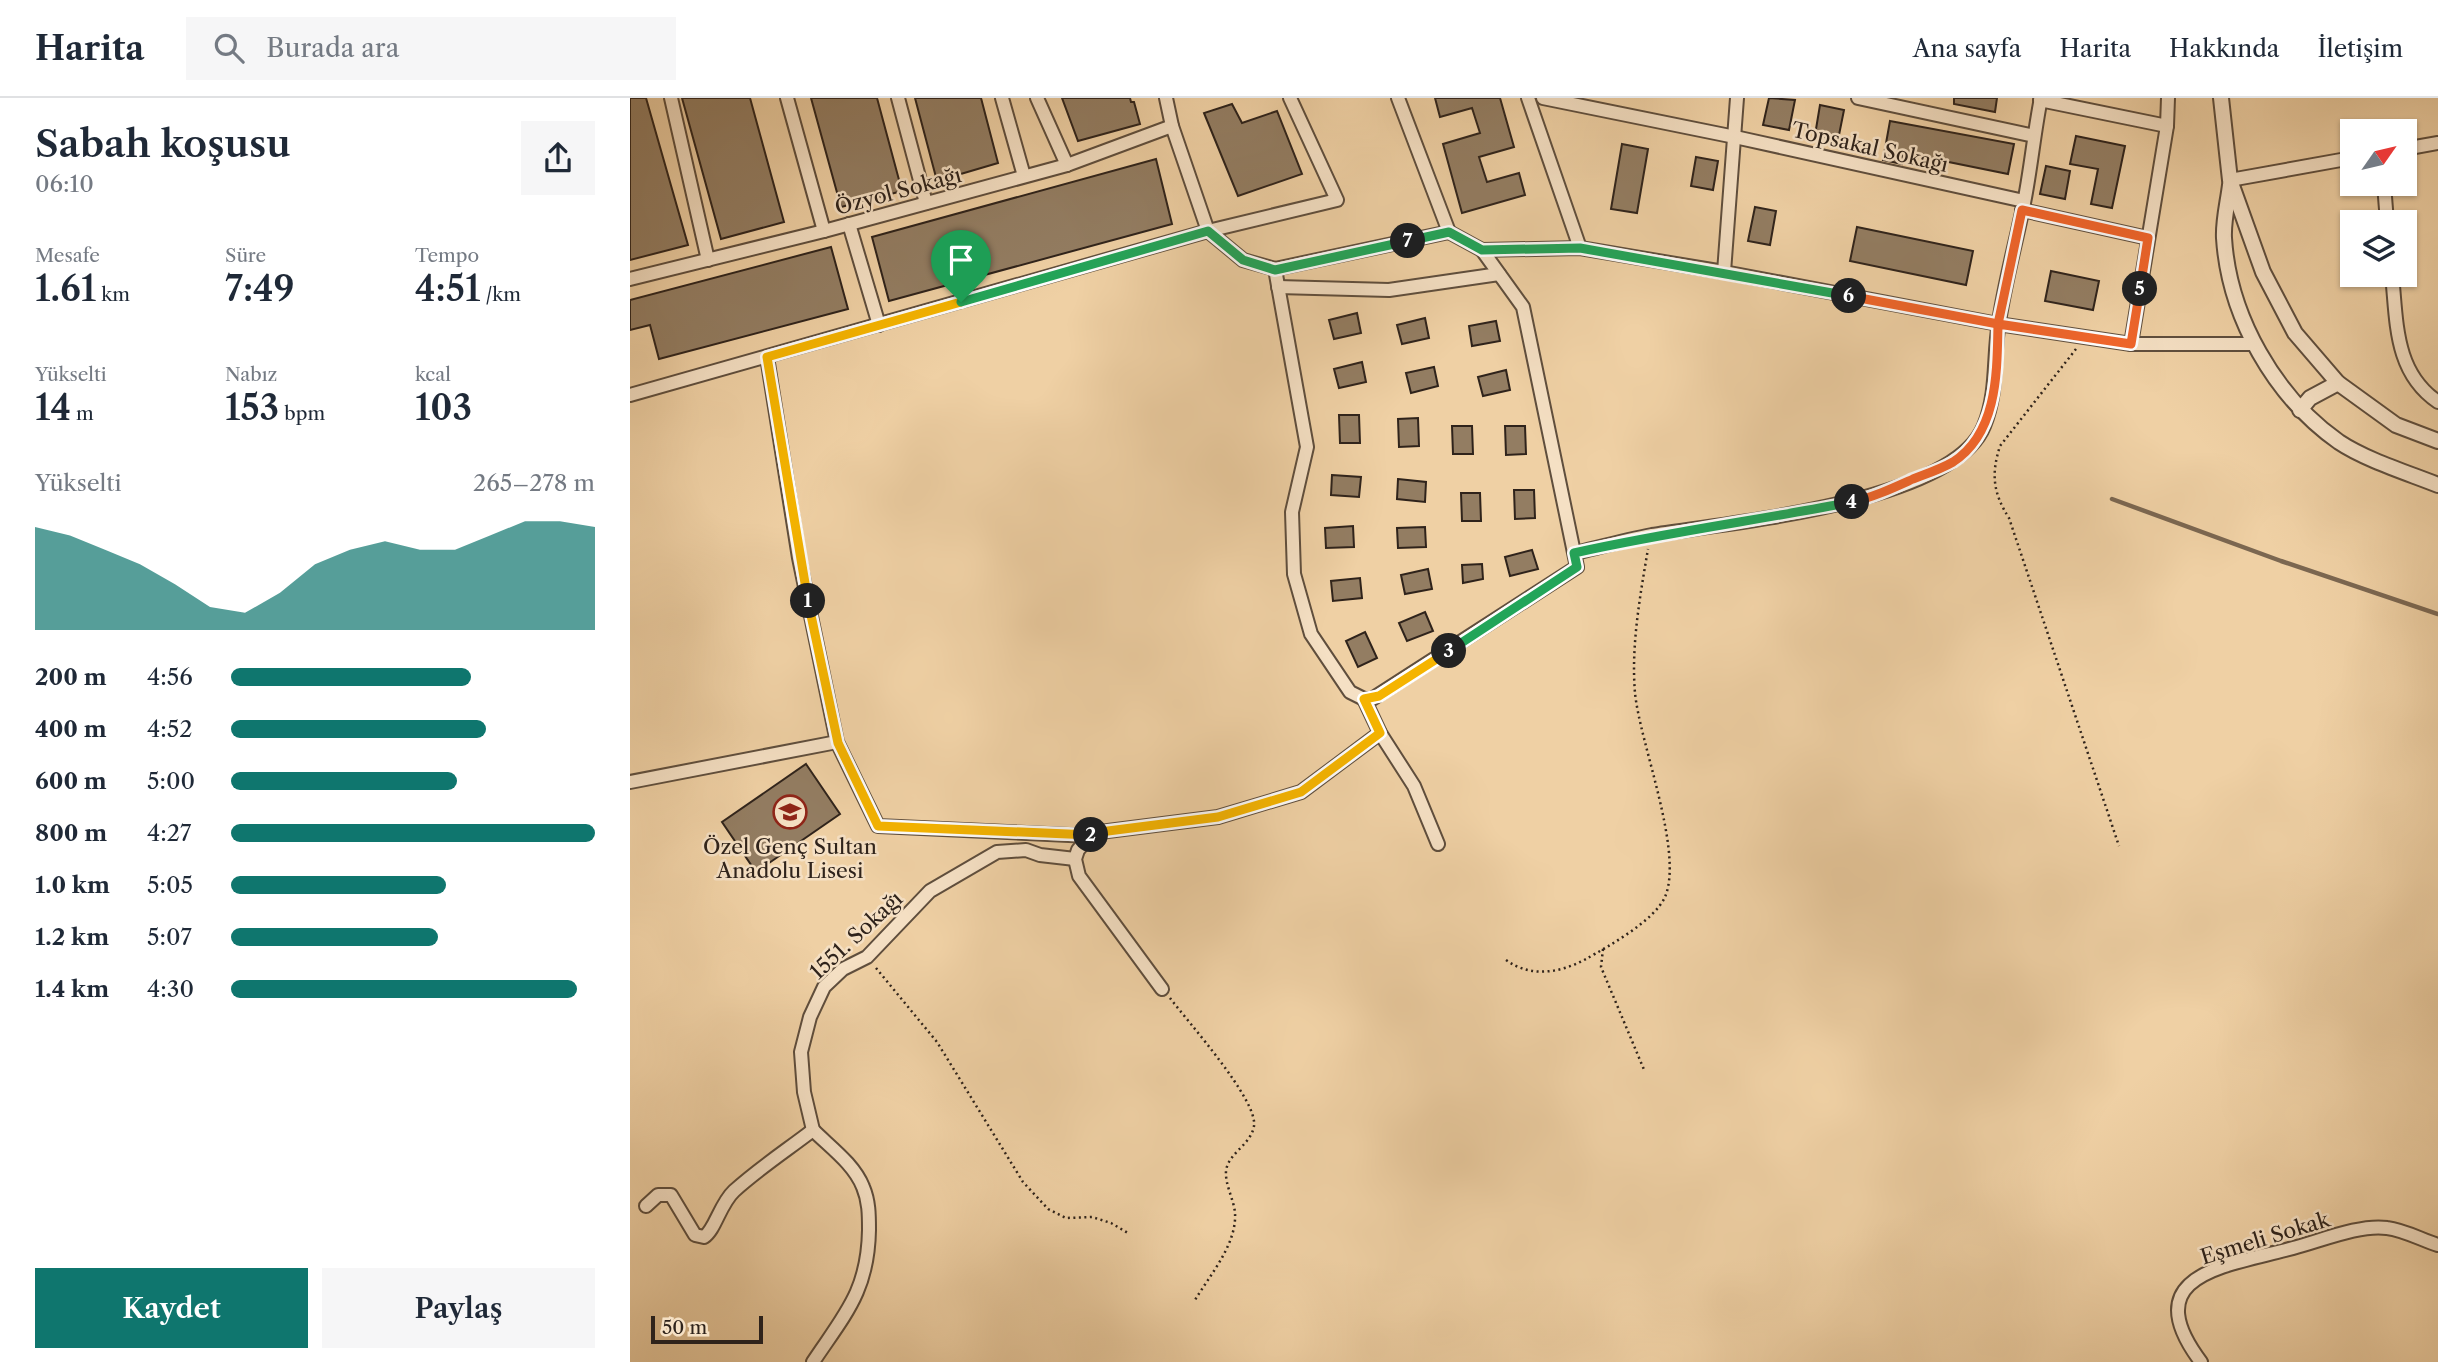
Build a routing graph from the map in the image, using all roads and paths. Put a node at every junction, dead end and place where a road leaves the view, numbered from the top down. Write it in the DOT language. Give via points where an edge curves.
graph roads {
  1 [pos="671,98"];
  2 [pos="787,98"];
  3 [pos="898,98"];
  4 [pos="1002,98"];
  5 [pos="1037,98"];
  6 [pos="1166,98"];
  7 [pos="1290,98"];
  8 [pos="1398,98"];
  9 [pos="1528,98"];
  10 [pos="1543,98"];
  11 [pos="1737,98"];
  12 [pos="1858,98"];
  13 [pos="2168,98"];
  14 [pos="2221,98"];
  15 [pos="2040,99"];
  16 [pos="1172,126"];
  17 [pos="2167,126"];
  18 [pos="2034,136"];
  19 [pos="1735,137"];
  20 [pos="2438,143"];
  21 [pos="2417,147"];
  22 [pos="2340,160"];
  23 [pos="1068,165"];
  24 [pos="1024,176"];
  25 [pos="2230,180"];
  26 [pos="926,203"];
  27 [pos="2023,205"];
  28 [pos="849,224"];
  29 [pos="824,231"];
  30 [pos="1208,231"];
  31 [pos="1449,232"];
  32 [pos="2148,238"];
  33 [pos="1580,248"];
  34 [pos="1482,250"];
  35 [pos="708,260"];
  36 [pos="1275,270"];
  37 [pos="1724,272"];
  38 [pos="1499,274"];
  39 [pos="630,279"];
  40 [pos="1278,287"];
  41 [pos="2393,287"];
  42 [pos="1998,324"];
  43 [pos="879,325"];
  44 [pos="2086,337"];
  45 [pos="2131,344"];
  46 [pos="2254,344"];
  47 [pos="767,357"];
  48 [pos="2338,383"];
  49 [pos="630,396"];
  50 [pos="2438,402"];
  51 [pos="2300,410"];
  52 [pos="2438,441"];
  53 [pos="2438,485"];
  54 [pos="1650,536"];
  55 [pos="1574,553"];
  56 [pos="1364,699"];
  57 [pos="1380,733"];
  58 [pos="838,743"];
  59 [pos="630,782"];
  60 [pos="1090,835"];
  61 [pos="1438,844"];
  62 [pos="2119,846"];
  63 [pos="1075,859"];
  64 [pos="1603,949"];
  65 [pos="867,957"];
  66 [pos="1506,960"];
  67 [pos="1163,989"];
  68 [pos="1645,1072"];
  69 [pos="813,1130"];
  70 [pos="646,1206"];
  71 [pos="1128,1233"];
  72 [pos="2438,1245"];
  73 [pos="1195,1300"];
  74 [pos="813,1362"];
  75 [pos="2201,1362"];
  1 -- 35 [label="street"];
  2 -- 29 [label="street"];
  3 -- 26 [label="street"];
  4 -- 24 [label="street"];
  5 -- 23 [label="street"];
  6 -- 16 [label="street"];
  7 -- 30 [label="street" via="1338,200"];
  8 -- 31 [label="street"];
  9 -- 33 [label="street"];
  10 -- 19 [label="street, Topsakal Sokağı"];
  11 -- 19 [label="street"];
  12 -- 18 [label="street"];
  13 -- 17 [label="street"];
  14 -- 25 [label="street"];
  15 -- 17 [label="street"];
  15 -- 18 [label="street"];
  16 -- 23 [label="street, Özyol Sokağı"];
  16 -- 30 [label="street"];
  17 -- 32 [label="street"];
  18 -- 27 [label="street"];
  19 -- 27 [label="street, Topsakal Sokağı"];
  19 -- 37 [label="street"];
  20 -- 21 [label="street"];
  22 -- 25 [label="street"];
  23 -- 24 [label="street, Özyol Sokağı"];
  24 -- 26 [label="street, Özyol Sokağı"];
  25 -- 46 [label="street" via="2223,236 2232,292"];
  25 -- 48 [label="street" via="2263,272 2295,333"];
  26 -- 28 [label="street, Özyol Sokağı"];
  27 -- 32 [label="street, Topsakal Sokağı"];
  27 -- 42 [label="street"];
  28 -- 29 [label="street, Özyol Sokağı"];
  28 -- 43 [label="street"];
  29 -- 35 [label="street, Özyol Sokağı"];
  30 -- 36 [label="street" via="1243,260"];
  30 -- 43 [label="street"];
  31 -- 34 [label="street"];
  31 -- 36 [label="street"];
  32 -- 45 [label="street"];
  33 -- 34 [label="street"];
  33 -- 37 [label="street"];
  34 -- 38 [label="street"];
  35 -- 39 [label="street, Özyol Sokağı"];
  36 -- 40 [label="street"];
  37 -- 42 [label="street"];
  38 -- 40 [label="street" via="1389,290"];
  38 -- 55 [label="street" via="1523,307"];
  40 -- 56 [label="street" via="1307,447 1292,512 1294,574 1311,634 1345,686"];
  41 -- 50 [label="street" via="2400,351 2410,375"];
  42 -- 44 [label="street"];
  42 -- 54 [label="street" via="1996,376 1984,427 1971,447 1952,463 1868,499"];
  43 -- 47 [label="street"];
  44 -- 45 [label="street"];
  44 -- 62 [label="path" via="2000,446 1994,483"];
  45 -- 46 [label="street"];
  46 -- 51 [label="street"];
  47 -- 49 [label="street"];
  47 -- 58 [label="street" via="799,558"];
  48 -- 51 [label="street" via="2310,398"];
  48 -- 52 [label="street" via="2396,425"];
  51 -- 53 [label="street" via="2341,444"];
  54 -- 55 [label="street"];
  54 -- 64 [label="path" via="1637,614 1635,693 1664,820 1670,877 1657,909"];
  55 -- 56 [label="street" via="1577,567 1379,696"];
  56 -- 57 [label="street"];
  57 -- 60 [label="street" via="1301,792 1218,817"];
  57 -- 61 [label="street" via="1414,786"];
  58 -- 59 [label="street"];
  58 -- 60 [label="street" via="878,826"];
  60 -- 63 [label="street"];
  63 -- 65 [label="street, 1551. Sokağı" via="1026,850 997,852 930,891"];
  63 -- 67 [label="street" via="1079,876"];
  64 -- 66 [label="path" via="1576,964 1547,972 1517,968"];
  64 -- 68 [label="path" via="1601,967"];
  65 -- 69 [label="street, 1551. Sokağı" via="843,969 824,987 810,1017 801,1052"];
  65 -- 71 [label="path" via="937,1042 1023,1182 1048,1209 1066,1218 1092,1217"];
  67 -- 73 [label="path" via="1246,1098 1255,1118 1249,1140 1226,1171 1234,1229"];
  69 -- 70 [label="street" via="732,1192 704,1237 695,1235 671,1195 658,1195"];
  69 -- 74 [label="street" via="854,1171 869,1206 864,1275 847,1315"];
  72 -- 75 [label="street, Eşmeli Sokak" via="2387,1227 2204,1273 2183,1292 2176,1311 2186,1342"];
}
